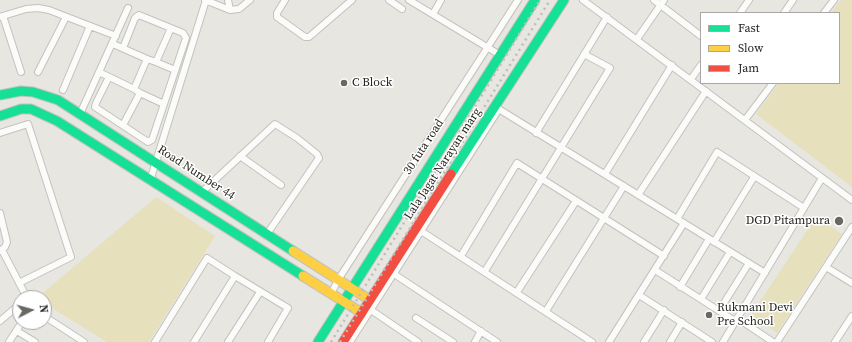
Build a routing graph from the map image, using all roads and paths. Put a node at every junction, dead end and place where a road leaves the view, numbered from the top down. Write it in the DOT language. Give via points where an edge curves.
graph roads {
  1 [pos="205,0"];
  2 [pos="228,0"];
  3 [pos="250,0"];
  4 [pos="285,0"];
  5 [pos="352,0"];
  6 [pos="389,0"];
  7 [pos="409,0"];
  8 [pos="441,0"];
  9 [pos="518,0"];
  10 [pos="535,0"];
  11 [pos="564,0"];
  12 [pos="568,0"];
  13 [pos="583,0"];
  14 [pos="654,0"];
  15 [pos="749,0"];
  16 [pos="793,0"];
  17 [pos="834,0"];
  18 [pos="662,2"];
  19 [pos="128,8"];
  20 [pos="402,9"];
  21 [pos="230,10"];
  22 [pos="741,12"];
  23 [pos="785,12"];
  24 [pos="825,12"];
  25 [pos="433,14"];
  26 [pos="2,16"];
  27 [pos="66,17"];
  28 [pos="606,17"];
  29 [pos="90,26"];
  30 [pos="171,28"];
  31 [pos="700,35"];
  32 [pos="116,36"];
  33 [pos="637,39"];
  34 [pos="113,44"];
  35 [pos="123,48"];
  36 [pos="488,48"];
  37 [pos="500,54"];
  38 [pos="584,54"];
  39 [pos="147,59"];
  40 [pos="156,62"];
  41 [pos="672,65"];
  42 [pos="700,66"];
  43 [pos="175,70"];
  44 [pos="21,72"];
  45 [pos="38,72"];
  46 [pos="100,72"];
  47 [pos="109,77"];
  48 [pos="690,79"];
  49 [pos="771,85"];
  50 [pos="134,89"];
  51 [pos="63,90"];
  52 [pos="706,91"];
  53 [pos="140,93"];
  54 [pos="0,95"];
  55 [pos="164,104"];
  56 [pos="497,108"];
  57 [pos="80,114"];
  58 [pos="0,116"];
  59 [pos="745,120"];
  60 [pos="123,125"];
  61 [pos="0,133"];
  62 [pos="536,133"];
  63 [pos="561,148"];
  64 [pos="240,156"];
  65 [pos="156,162"];
  66 [pos="605,174"];
  67 [pos="754,177"];
  68 [pos="822,178"];
  69 [pos="542,179"];
  70 [pos="150,181"];
  71 [pos="281,186"];
  72 [pos="624,186"];
  73 [pos="202,192"];
  74 [pos="638,195"];
  75 [pos="576,200"];
  76 [pos="852,200"];
  77 [pos="804,208"];
  78 [pos="0,214"];
  79 [pos="605,218"];
  80 [pos="677,219"];
  81 [pos="684,223"];
  82 [pos="852,227"];
  83 [pos="421,231"];
  84 [pos="267,234"];
  85 [pos="712,240"];
  86 [pos="1,250"];
  87 [pos="730,252"];
  88 [pos="460,256"];
  89 [pos="664,256"];
  90 [pos="749,263"];
  91 [pos="826,267"];
  92 [pos="655,270"];
  93 [pos="485,271"];
  94 [pos="392,272"];
  95 [pos="764,273"];
  96 [pos="236,276"];
  97 [pos="338,280"];
  98 [pos="19,283"];
  99 [pos="852,283"];
  100 [pos="680,287"];
  101 [pos="351,289"];
  102 [pos="23,290"];
  103 [pos="260,292"];
  104 [pos="516,292"];
  105 [pos="331,294"];
  106 [pos="639,295"];
  107 [pos="701,299"];
  108 [pos="343,302"];
  109 [pos="367,308"];
  110 [pos="12,310"];
  111 [pos="664,310"];
  112 [pos="546,311"];
  113 [pos="719,311"];
  114 [pos="852,316"];
  115 [pos="416,318"];
  116 [pos="0,320"];
  117 [pos="736,320"];
  118 [pos="52,321"];
  119 [pos="682,322"];
  120 [pos="17,331"];
  121 [pos="481,331"];
  122 [pos="702,335"];
  123 [pos="9,342"];
  124 [pos="35,342"];
  125 [pos="84,342"];
  126 [pos="155,342"];
  127 [pos="194,342"];
  128 [pos="228,342"];
  129 [pos="268,342"];
  130 [pos="318,342"];
  131 [pos="343,342"];
  132 [pos="350,342"];
  133 [pos="418,342"];
  134 [pos="454,342"];
  135 [pos="475,342"];
  136 [pos="497,342"];
  137 [pos="592,342"];
  138 [pos="609,342"];
  139 [pos="644,342"];
  140 [pos="670,342"];
  141 [pos="697,342"];
  142 [pos="712,342"];
  143 [pos="723,342"];
  144 [pos="773,342"];
  145 [pos="777,342"];
  146 [pos="834,342"];
  1 -- 21 [label="street"];
  1 -- 65 [label="street"];
  2 -- 21 [label="street"];
  3 -- 21 [label="street" via="239,9"];
  4 -- 5 [label="street" via="277,17 305,37 309,37"];
  6 -- 20 [label="street"];
  7 -- 25 [label="street"];
  8 -- 25 [label="street"];
  9 -- 36 [label="street, 30 futa road"];
  10 -- 37 [label="street, Lala Jagat Narayan marg"];
  11 -- 56 [label="street, Lala Jagat Narayan marg"];
  12 -- 56 [label="street"];
  13 -- 28 [label="street"];
  14 -- 18 [label="street"];
  15 -- 22 [label="street"];
  16 -- 23 [label="street"];
  17 -- 24 [label="street"];
  18 -- 31 [label="street"];
  18 -- 33 [label="street"];
  19 -- 32 [label="street"];
  25 -- 36 [label="street"];
  26 -- 27 [label="street" via="26,8 38,8"];
  26 -- 44 [label="street"];
  27 -- 29 [label="street"];
  27 -- 45 [label="street"];
  28 -- 33 [label="street"];
  28 -- 38 [label="street"];
  29 -- 32 [label="street"];
  29 -- 51 [label="street"];
  30 -- 35 [label="street" via="139,15 135,18"];
  30 -- 40 [label="street"];
  30 -- 43 [label="street" via="184,34 186,38"];
  32 -- 34 [label="street"];
  33 -- 41 [label="street"];
  34 -- 35 [label="street"];
  34 -- 46 [label="street"];
  35 -- 39 [label="street"];
  36 -- 37 [label="street"];
  36 -- 97 [label="street, 30 futa road"];
  37 -- 101 [label="street, Lala Jagat Narayan marg"];
  38 -- 62 [label="street"];
  38 -- 63 [label="street" via="610,68"];
  39 -- 40 [label="street"];
  39 -- 50 [label="street"];
  40 -- 43 [label="street"];
  41 -- 48 [label="street"];
  41 -- 66 [label="street"];
  42 -- 48 [label="street"];
  43 -- 55 [label="street"];
  46 -- 47 [label="street"];
  46 -- 57 [label="street"];
  47 -- 50 [label="street"];
  47 -- 60 [label="street" via="95,107"];
  48 -- 52 [label="street"];
  49 -- 59 [label="street"];
  50 -- 53 [label="street"];
  52 -- 59 [label="street"];
  52 -- 74 [label="street"];
  53 -- 55 [label="street"];
  53 -- 60 [label="street"];
  54 -- 57 [label="street, Road Number 44" via="22,91 44,94"];
  55 -- 60 [label="street" via="152,140 148,142"];
  56 -- 62 [label="street"];
  56 -- 83 [label="street"];
  56 -- 94 [label="street, Lala Jagat Narayan marg"];
  57 -- 65 [label="street, Road Number 44"];
  58 -- 70 [label="street" via="21,109 42,113"];
  59 -- 68 [label="street"];
  61 -- 98 [label="street" via="28,124 71,257"];
  62 -- 63 [label="street"];
  63 -- 66 [label="street"];
  63 -- 69 [label="street"];
  64 -- 71 [label="street"];
  64 -- 73 [label="street"];
  64 -- 84 [label="street" via="275,124 319,158"];
  65 -- 70 [label="street"];
  65 -- 73 [label="street, Road Number 44"];
  66 -- 72 [label="street"];
  67 -- 77 [label="street"];
  67 -- 80 [label="street" via="718,152"];
  67 -- 85 [label="street"];
  68 -- 76 [label="street"];
  68 -- 77 [label="street"];
  69 -- 75 [label="street"];
  69 -- 88 [label="street" via="518,163"];
  69 -- 93 [label="street"];
  70 -- 105 [label="street"];
  72 -- 74 [label="street"];
  72 -- 79 [label="street"];
  73 -- 84 [label="street, Road Number 44"];
  74 -- 80 [label="street"];
  75 -- 79 [label="street"];
  75 -- 104 [label="street"];
  77 -- 95 [label="street"];
  78 -- 86 [label="street" via="7,242"];
  79 -- 89 [label="street"];
  79 -- 112 [label="street"];
  80 -- 81 [label="street"];
  81 -- 85 [label="street"];
  81 -- 89 [label="street"];
  82 -- 91 [label="street"];
  83 -- 88 [label="street"];
  83 -- 94 [label="street"];
  84 -- 97 [label="street, Road Number 44"];
  85 -- 87 [label="street"];
  85 -- 100 [label="street"];
  86 -- 98 [label="street"];
  87 -- 90 [label="street"];
  87 -- 107 [label="street"];
  88 -- 93 [label="street"];
  89 -- 92 [label="street"];
  90 -- 95 [label="street"];
  90 -- 113 [label="street"];
  91 -- 99 [label="street"];
  91 -- 145 [label="street"];
  92 -- 100 [label="street"];
  92 -- 106 [label="street"];
  93 -- 104 [label="street"];
  94 -- 109 [label="street, Lala Jagat Narayan marg"];
  94 -- 121 [label="street"];
  95 -- 117 [label="street"];
  96 -- 103 [label="street"];
  96 -- 126 [label="street" via="207,258"];
  96 -- 127 [label="street"];
  97 -- 101 [label="street, Road Number 44"];
  97 -- 105 [label="street, 30 futa road"];
  98 -- 102 [label="street"];
  100 -- 107 [label="street"];
  101 -- 108 [label="street, Lala Jagat Narayan marg"];
  101 -- 109 [label="street, Road Number 44"];
  103 -- 128 [label="street"];
  103 -- 129 [label="street" via="288,308"];
  104 -- 112 [label="street"];
  105 -- 108 [label="street"];
  106 -- 111 [label="street"];
  106 -- 138 [label="street"];
  107 -- 113 [label="street"];
  108 -- 109 [label="street"];
  108 -- 130 [label="street, Lala Jagat Narayan marg"];
  109 -- 131 [label="street, Lala Jagat Narayan marg"];
  109 -- 132 [label="street"];
  109 -- 133 [label="street"];
  110 -- 116 [label="street"];
  111 -- 119 [label="street"];
  111 -- 139 [label="street"];
  112 -- 137 [label="street"];
  113 -- 117 [label="street"];
  114 -- 146 [label="street"];
  115 -- 134 [label="street"];
  117 -- 143 [label="street"];
  117 -- 144 [label="street"];
  118 -- 125 [label="street"];
  119 -- 122 [label="street"];
  119 -- 140 [label="street"];
  120 -- 123 [label="street"];
  120 -- 124 [label="street"];
  121 -- 135 [label="street"];
  121 -- 136 [label="street"];
  122 -- 141 [label="street"];
  122 -- 142 [label="street"];
}
